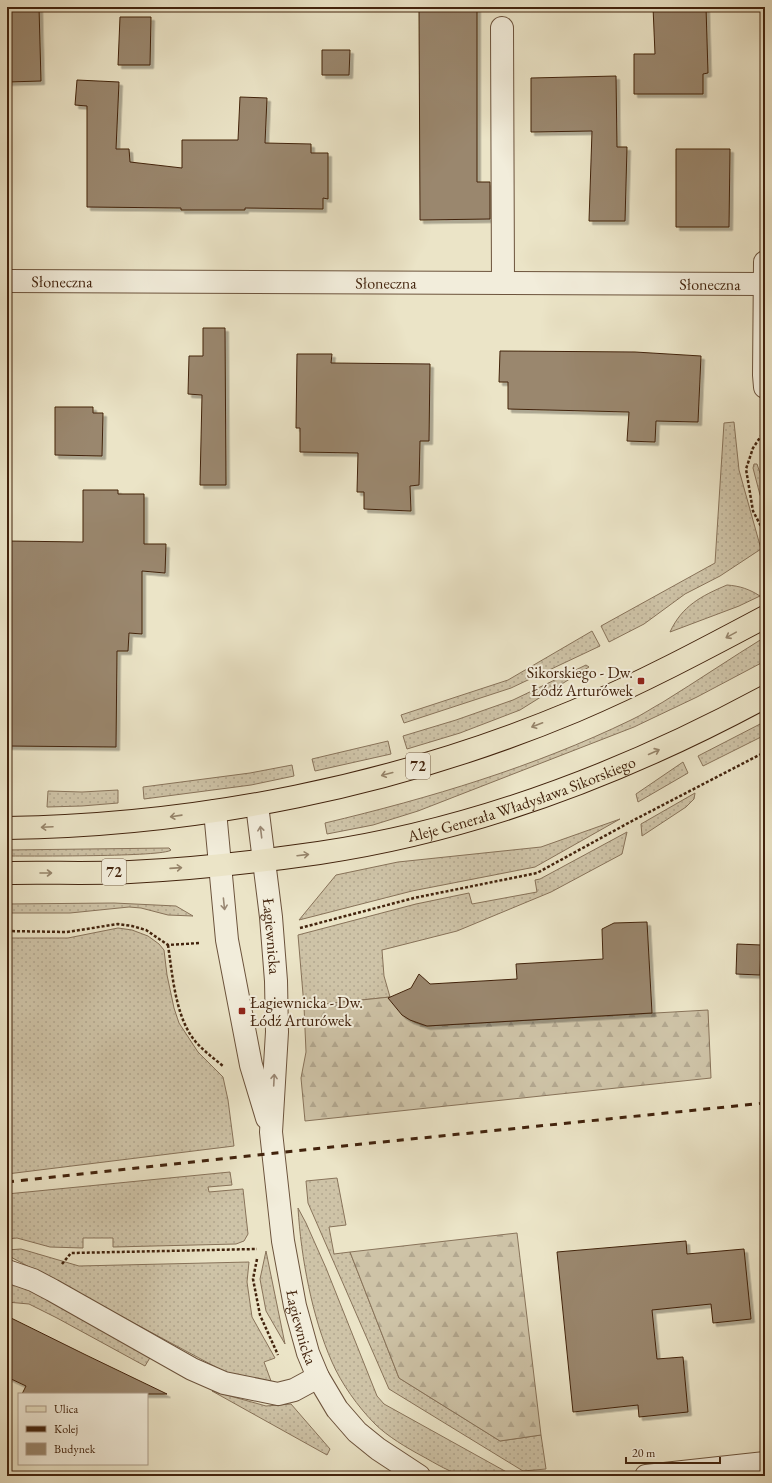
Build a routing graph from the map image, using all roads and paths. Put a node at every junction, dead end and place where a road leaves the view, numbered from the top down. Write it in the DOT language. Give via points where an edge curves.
graph roads {
  1 [pos="502,28"];
  2 [pos="765,262"];
  3 [pos="7,281"];
  4 [pos="503,283"];
  5 [pos="764,284"];
  6 [pos="765,387"];
  7 [pos="765,430"];
  8 [pos="765,534"];
  9 [pos="765,617"];
  10 [pos="765,697"];
  11 [pos="765,752"];
  12 [pos="257,805"];
  13 [pos="215,811"];
  14 [pos="7,828"];
  15 [pos="264,860"];
  16 [pos="220,865"];
  17 [pos="7,873"];
  18 [pos="300,928"];
  19 [pos="7,932"];
  20 [pos="202,943"];
  21 [pos="168,945"];
  22 [pos="227,1069"];
  23 [pos="271,1132"];
  24 [pos="257,1249"];
  25 [pos="66,1258"];
  26 [pos="7,1271"];
  27 [pos="318,1377"];
  28 [pos="765,1463"];
  29 [pos="419,1476"];
  30 [pos="646,1476"];
  1 -- 4 [label="street"];
  2 -- 5 [label="street"];
  3 -- 4 [label="street, Słoneczna"];
  4 -- 5 [label="street, Słoneczna"];
  5 -- 6 [label="street"];
  7 -- 8 [label="path" via="753,448 746,469 753,511"];
  9 -- 12 [label="main road, 72, one-way" via="641,681 574,711 482,746 415,767"];
  15 -- 10 [label="main road, Aleje Generała Władysława Sikorskiego / 72, one-way" via="326,852 405,836 506,809 636,760"];
  11 -- 18 [label="path" via="537,873 414,898"];
  12 -- 13 [label="main road, 72"];
  15 -- 12 [label="street, Łagiewnicka, one-way"];
  13 -- 14 [label="main road, 72, one-way" via="105,824"];
  13 -- 16 [label="street, Łagiewnicka"];
  15 -- 16 [label="main road, 72"];
  23 -- 15 [label="street, Łagiewnicka, one-way" via="277,1032 276,981"];
  17 -- 16 [label="main road, 72, one-way" via="130,872"];
  16 -- 23 [label="street, Łagiewnicka, one-way" via="227,940 251,1065"];
  19 -- 21 [label="path" via="67,932 118,924 146,930"];
  20 -- 21 [label="path"];
  21 -- 22 [label="path" via="179,1007 190,1034 204,1051"];
  23 -- 27 [label="street, Łagiewnicka" via="277,1196 290,1282 304,1342"];
  24 -- 25 [label="path" via="71,1253"];
  26 -- 27 [label="street" via="33,1280 192,1369 224,1383 278,1394 294,1390"];
  27 -- 29 [label="street, Łagiewnicka" via="337,1409 356,1432 385,1455"];
  28 -- 30 [label="street"];
}
